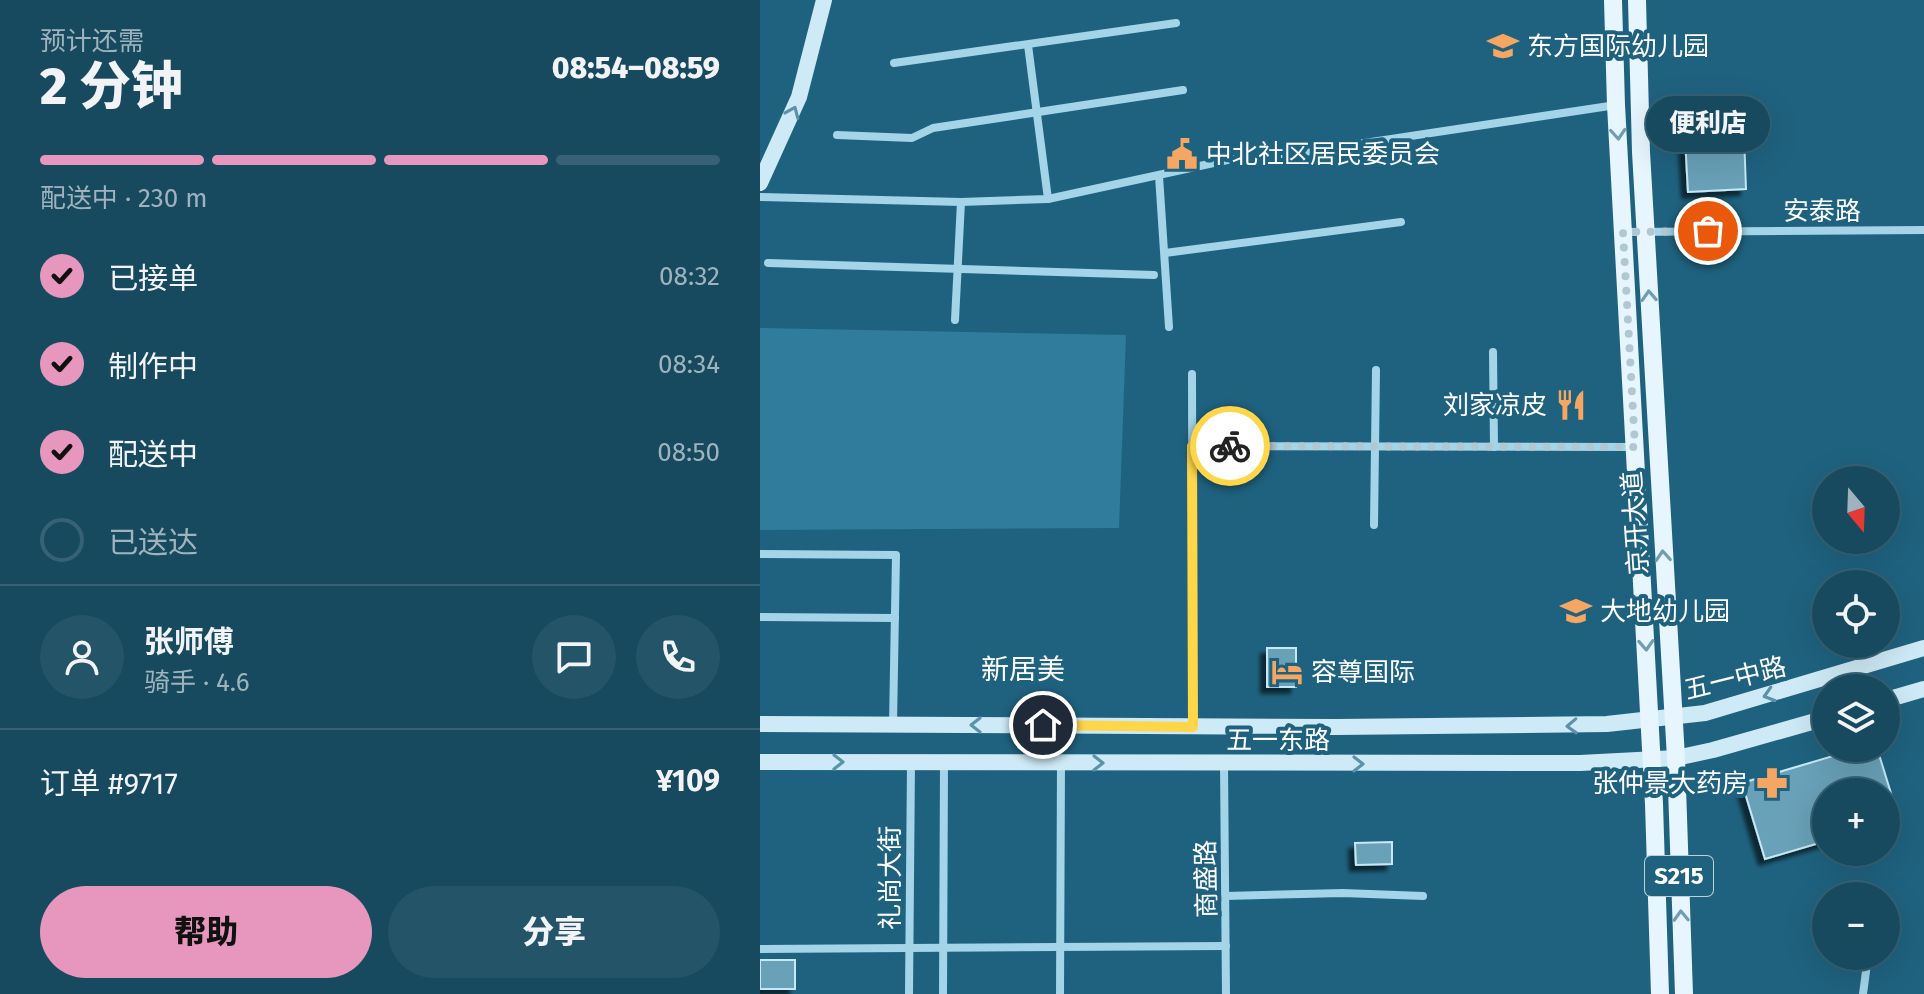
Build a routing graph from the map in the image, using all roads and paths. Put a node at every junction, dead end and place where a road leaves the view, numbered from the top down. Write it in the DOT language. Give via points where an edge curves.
graph roads {
  1 [pos="824,0"];
  2 [pos="1613,0"];
  3 [pos="1637,0"];
  4 [pos="1176,23"];
  5 [pos="1028,45"];
  6 [pos="894,63"];
  7 [pos="1183,90"];
  8 [pos="1616,105"];
  9 [pos="1036,112"];
  10 [pos="837,135"];
  11 [pos="1159,176"];
  12 [pos="760,183"];
  13 [pos="760,197"];
  14 [pos="1048,199"];
  15 [pos="961,202"];
  16 [pos="1401,222"];
  17 [pos="1924,230"];
  18 [pos="1623,232"];
  19 [pos="1646,232"];
  20 [pos="1165,253"];
  21 [pos="768,263"];
  22 [pos="957,269"];
  23 [pos="1154,275"];
  24 [pos="955,320"];
  25 [pos="1169,327"];
  26 [pos="1493,352"];
  27 [pos="1376,370"];
  28 [pos="1192,374"];
  29 [pos="1192,446"];
  30 [pos="1375,447"];
  31 [pos="1494,447"];
  32 [pos="1635,447"];
  33 [pos="1374,525"];
  34 [pos="760,554"];
  35 [pos="760,617"];
  36 [pos="895,618"];
  37 [pos="1924,648"];
  38 [pos="1924,689"];
  39 [pos="1900,696"];
  40 [pos="1674,718"];
  41 [pos="1649,720"];
  42 [pos="1812,722"];
  43 [pos="760,724"];
  44 [pos="893,724"];
  45 [pos="1193,727"];
  46 [pos="1676,758"];
  47 [pos="1651,760"];
  48 [pos="760,762"];
  49 [pos="911,762"];
  50 [pos="944,762"];
  51 [pos="1061,763"];
  52 [pos="1224,764"];
  53 [pos="1226,896"];
  54 [pos="1423,896"];
  55 [pos="1226,946"];
  56 [pos="1060,947"];
  57 [pos="909,948"];
  58 [pos="943,948"];
  59 [pos="760,949"];
  60 [pos="1866,970"];
  61 [pos="909,994"];
  62 [pos="943,994"];
  63 [pos="1060,994"];
  64 [pos="1226,994"];
  65 [pos="1660,994"];
  66 [pos="1684,994"];
  67 [pos="1863,994"];
  12 -- 1 [label="street, one-way" via="799,97"];
  2 -- 8 [label="main road, 京开大道 / S215"];
  3 -- 19 [label="main road, 京开大道 / S215"];
  4 -- 5 [label="street"];
  5 -- 6 [label="street"];
  5 -- 9 [label="street"];
  7 -- 9 [label="street"];
  8 -- 11 [label="street" via="1232,159"];
  8 -- 18 [label="main road, 京开大道 / S215, one-way"];
  9 -- 10 [label="street" via="933,128 912,138"];
  9 -- 14 [label="street"];
  11 -- 14 [label="street"];
  11 -- 20 [label="street"];
  13 -- 15 [label="street"];
  14 -- 15 [label="street"];
  15 -- 22 [label="street"];
  16 -- 20 [label="street"];
  17 -- 19 [label="street, 安泰路"];
  18 -- 19 [label="street, 安泰路"];
  18 -- 32 [label="main road, 京开大道 / S215"];
  40 -- 19 [label="main road, 京开大道 / S215, one-way"];
  20 -- 25 [label="street"];
  21 -- 22 [label="street"];
  22 -- 23 [label="street"];
  22 -- 24 [label="street"];
  26 -- 31 [label="street"];
  27 -- 30 [label="street"];
  28 -- 29 [label="street"];
  29 -- 30 [label="street"];
  29 -- 45 [label="street"];
  30 -- 31 [label="street"];
  30 -- 33 [label="street"];
  31 -- 32 [label="street"];
  32 -- 41 [label="main road, 京开大道 / S215, one-way"];
  34 -- 36 [label="street" via="896,555"];
  35 -- 36 [label="street"];
  36 -- 44 [label="street"];
  37 -- 40 [label="street, 五一中路, one-way"];
  38 -- 39 [label="street"];
  40 -- 41 [label="street, 五一中路"];
  40 -- 46 [label="main road, 京开大道 / S215"];
  41 -- 45 [label="street, 五一东路, one-way" via="1537,727"];
  41 -- 47 [label="main road, 京开大道 / S215"];
  42 -- 46 [label="street"];
  43 -- 44 [label="street, 五一东路"];
  45 -- 44 [label="street, 五一东路, one-way"];
  46 -- 47 [label="street"];
  66 -- 46 [label="main road, 京开大道 / S215, one-way"];
  52 -- 47 [label="street, 五一东路, one-way"];
  47 -- 65 [label="main road, 京开大道 / S215"];
  48 -- 49 [label="street, 五一东路, one-way"];
  49 -- 50 [label="street, 五一东路"];
  49 -- 57 [label="street, 礼尚大街"];
  50 -- 51 [label="street, 五一东路"];
  50 -- 58 [label="street"];
  51 -- 52 [label="street, 五一东路, one-way"];
  51 -- 56 [label="street"];
  52 -- 53 [label="street, 商盛路"];
  53 -- 54 [label="street"];
  53 -- 55 [label="street, 商盛路"];
  55 -- 56 [label="street"];
  55 -- 64 [label="street, 商盛路"];
  56 -- 58 [label="street"];
  56 -- 63 [label="street"];
  57 -- 58 [label="street"];
  57 -- 59 [label="street"];
  57 -- 61 [label="street, 礼尚大街"];
  58 -- 62 [label="street"];
  60 -- 67 [label="street"];
}
